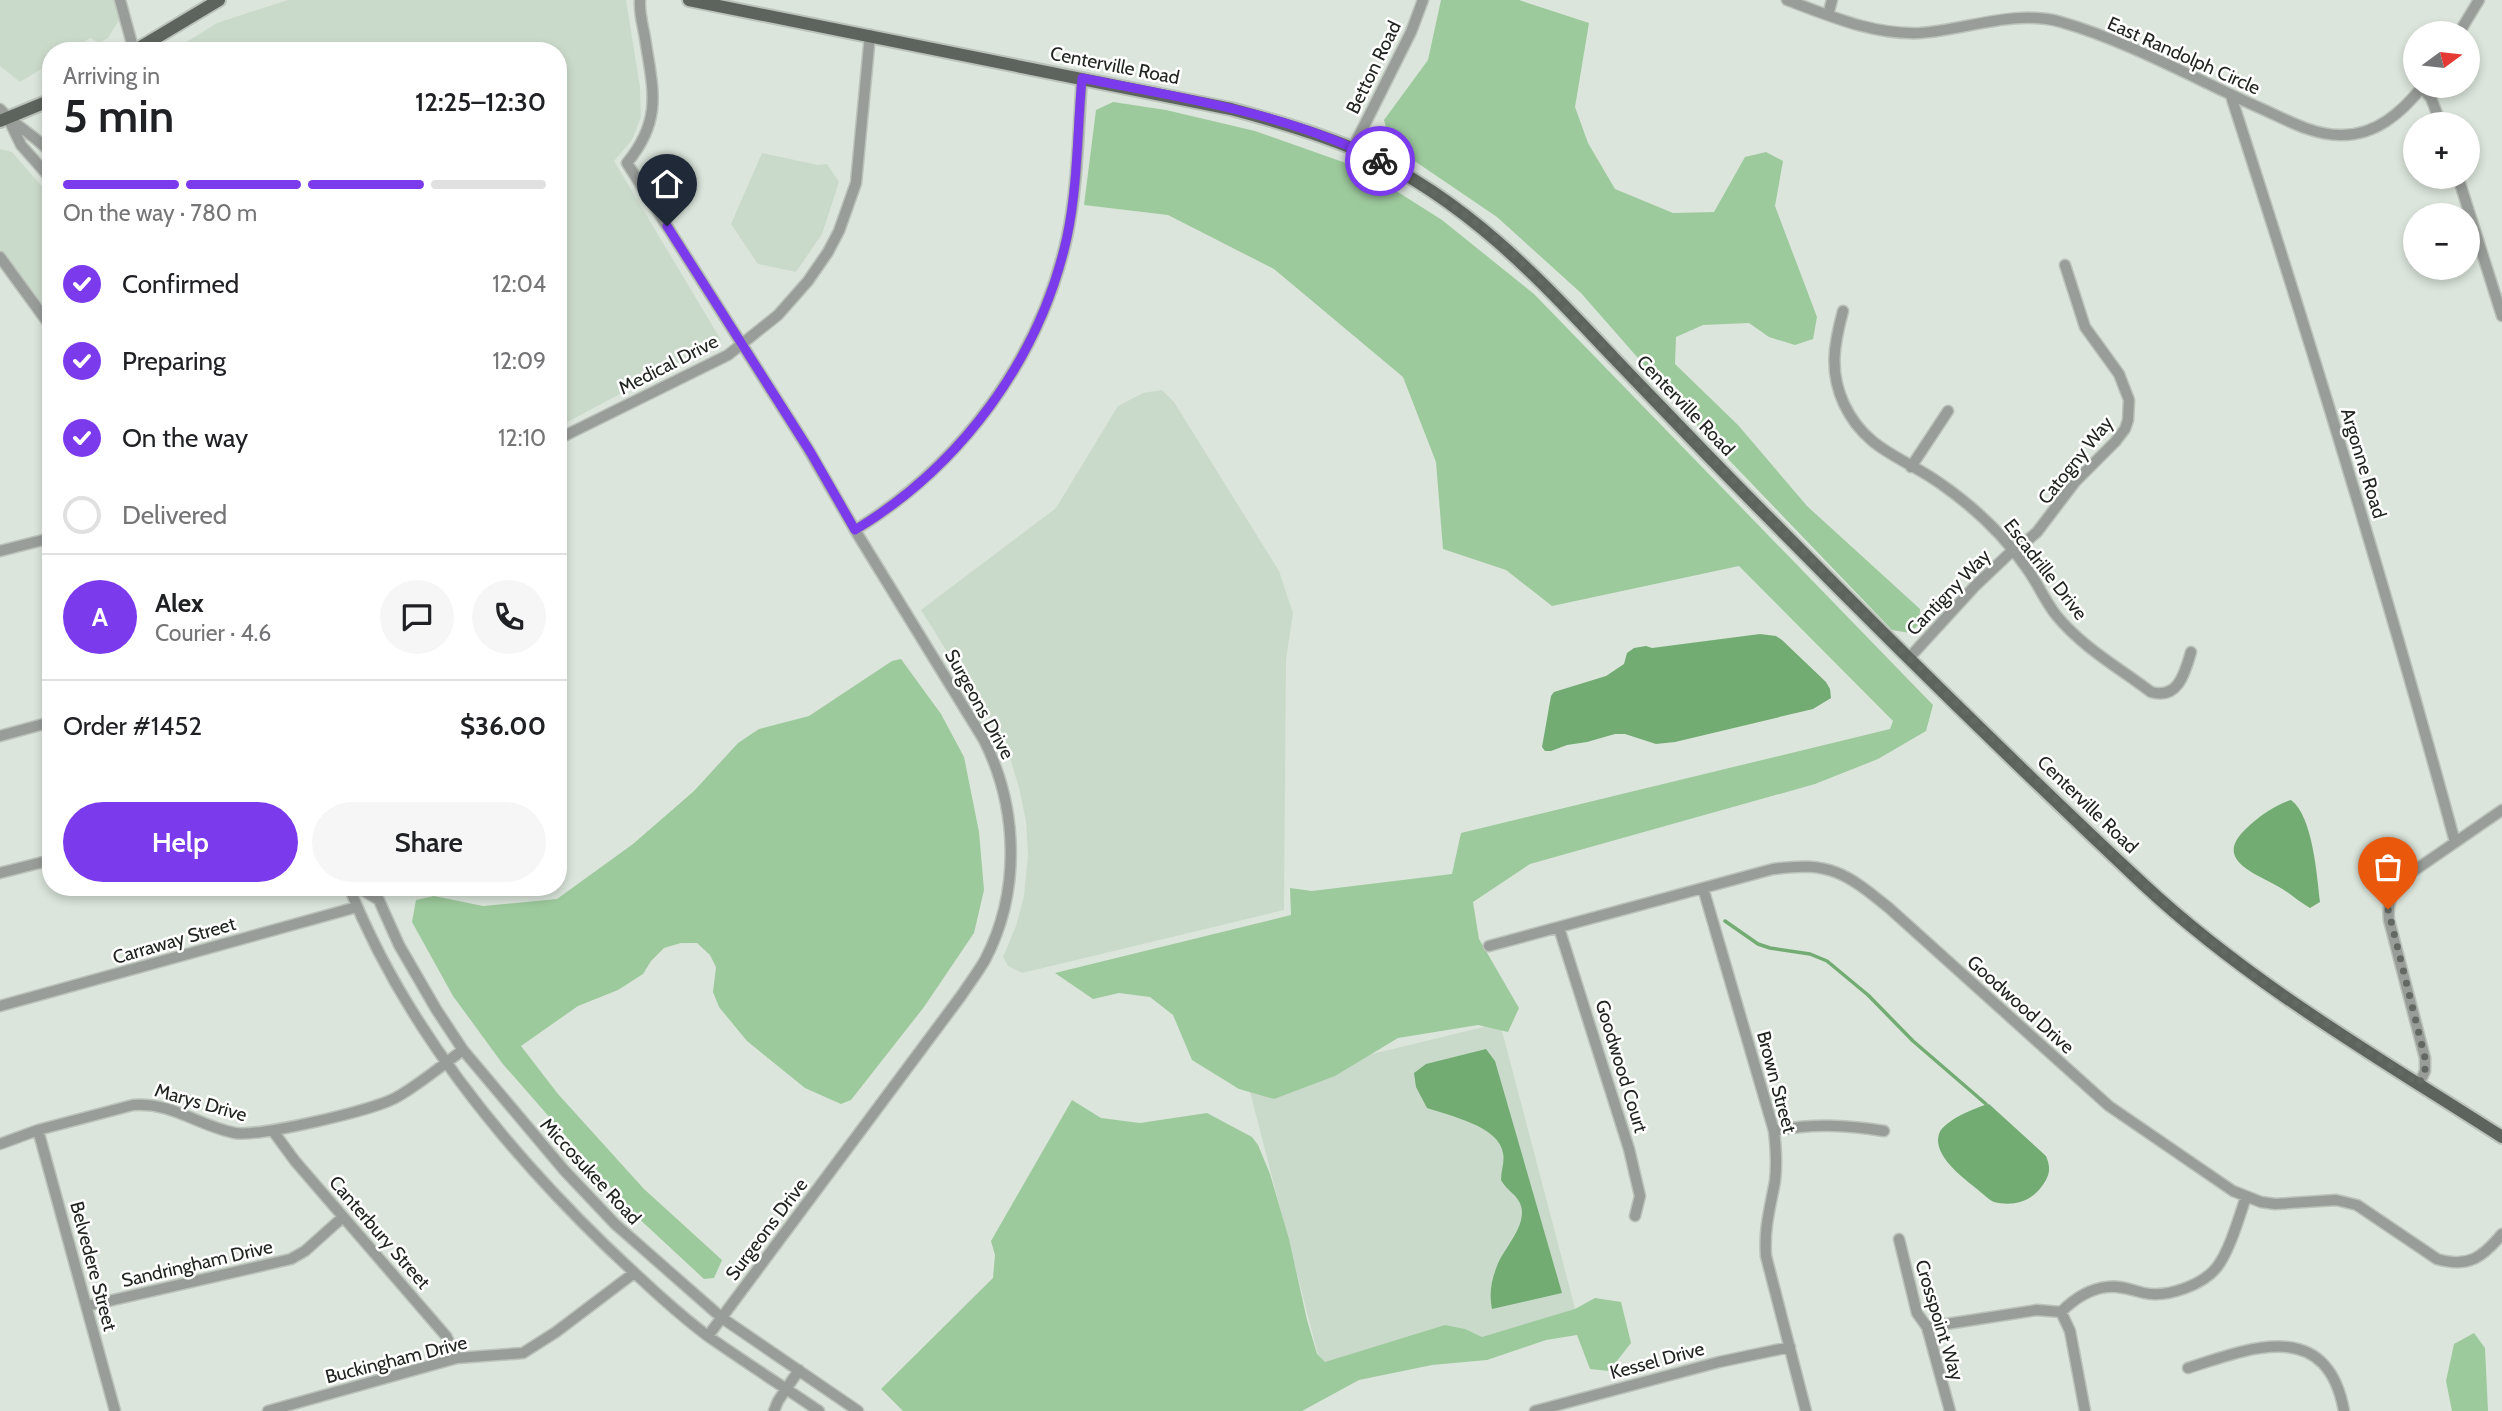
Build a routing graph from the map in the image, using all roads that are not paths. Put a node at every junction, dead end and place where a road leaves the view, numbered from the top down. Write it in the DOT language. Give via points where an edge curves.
graph roads {
  1 [pos="120,0"];
  2 [pos="219,0"];
  3 [pos="640,0"];
  4 [pos="689,0"];
  5 [pos="1423,0"];
  6 [pos="1787,0"];
  7 [pos="1832,0"];
  8 [pos="2479,0"];
  9 [pos="1828,15"];
  10 [pos="2466,21"];
  11 [pos="870,35"];
  12 [pos="132,42"];
  13 [pos="149,42"];
  14 [pos="1082,78"];
  15 [pos="2231,96"];
  16 [pos="2412,98"];
  17 [pos="42,103"];
  18 [pos="3,116"];
  19 [pos="42,144"];
  20 [pos="1353,148"];
  21 [pos="42,170"];
  22 [pos="2462,189"];
  23 [pos="0,257"];
  24 [pos="2065,265"];
  25 [pos="1843,311"];
  26 [pos="42,315"];
  27 [pos="2502,316"];
  28 [pos="742,344"];
  29 [pos="1948,411"];
  30 [pos="567,435"];
  31 [pos="1911,467"];
  32 [pos="855,530"];
  33 [pos="42,539"];
  34 [pos="0,551"];
  35 [pos="2013,552"];
  36 [pos="2191,652"];
  37 [pos="1909,658"];
  38 [pos="42,724"];
  39 [pos="0,736"];
  40 [pos="2502,810"];
  41 [pos="2455,842"];
  42 [pos="42,862"];
  43 [pos="0,873"];
  44 [pos="1703,888"];
  45 [pos="353,896"];
  46 [pos="372,896"];
  47 [pos="377,896"];
  48 [pos="379,900"];
  49 [pos="357,907"];
  50 [pos="1559,928"];
  51 [pos="1489,946"];
  52 [pos="0,1006"];
  53 [pos="463,1050"];
  54 [pos="446,1062"];
  55 [pos="2419,1084"];
  56 [pos="38,1130"];
  57 [pos="273,1131"];
  58 [pos="1884,1131"];
  59 [pos="1774,1132"];
  60 [pos="2502,1137"];
  61 [pos="0,1144"];
  62 [pos="2246,1197"];
  63 [pos="1635,1216"];
  64 [pos="343,1217"];
  65 [pos="2502,1234"];
  66 [pos="1899,1239"];
  67 [pos="634,1273"];
  68 [pos="87,1306"];
  69 [pos="2061,1312"];
  70 [pos="722,1318"];
  71 [pos="1927,1327"];
  72 [pos="708,1336"];
  73 [pos="1790,1347"];
  74 [pos="457,1358"];
  75 [pos="2188,1368"];
  76 [pos="799,1370"];
  77 [pos="786,1389"];
  78 [pos="115,1411"];
  79 [pos="268,1411"];
  80 [pos="774,1411"];
  81 [pos="818,1411"];
  82 [pos="858,1411"];
  83 [pos="1535,1411"];
  84 [pos="1807,1411"];
  85 [pos="1950,1411"];
  86 [pos="2085,1411"];
  87 [pos="2344,1411"];
  1 -- 12 [label="street"];
  2 -- 13 [label="main road"];
  3 -- 28 [label="street, Surgeons Drive" via="653,102 649,130 627,163"];
  4 -- 11 [label="main road, Centerville Road"];
  5 -- 20 [label="street, Betton Road"];
  6 -- 9 [label="street, East Randolph Circle"];
  7 -- 9 [label="street"];
  8 -- 10 [label="street"];
  9 -- 15 [label="street, East Randolph Circle" via="1902,33 2025,18 2058,21"];
  11 -- 14 [label="main road, Centerville Road"];
  11 -- 28 [label="street, Medical Drive" via="858,170 848,208 808,282 778,315"];
  14 -- 20 [label="main road, Centerville Road" via="1230,109"];
  14 -- 32 [label="street" via="1068,234 1034,331 1003,389 963,440 906,495"];
  15 -- 16 [label="street, East Randolph Circle" via="2337,135 2380,126"];
  15 -- 41 [label="street, Argonne Road" via="2408,668"];
  17 -- 18 [label="main road"];
  18 -- 19 [label="street"];
  18 -- 21 [label="street"];
  20 -- 37 [label="main road, Centerville Road" via="1428,188 1508,249"];
  22 -- 27 [label="street"];
  23 -- 26 [label="street"];
  24 -- 35 [label="street, Catogny Way" via="2085,327 2119,374 2129,400 2128,420 2115,442 2075,482 2037,532"];
  25 -- 31 [label="street, Escadrille Drive" via="1833,363 1845,405 1868,438"];
  28 -- 30 [label="street, Medical Drive"];
  28 -- 32 [label="street, Surgeons Drive"];
  29 -- 31 [label="street"];
  31 -- 35 [label="street, Escadrille Drive" via="1969,504"];
  32 -- 70 [label="street, Surgeons Drive" via="993,758 1008,810 1010,880 985,960"];
  33 -- 34 [label="street"];
  35 -- 36 [label="street, Escadrille Drive" via="2055,614 2081,642 2151,692 2171,692 2183,680"];
  35 -- 37 [label="street, Cantigny Way"];
  37 -- 55 [label="main road, Centerville Road" via="2182,919 2269,986"];
  38 -- 39 [label="street"];
  40 -- 41 [label="street"];
  41 -- 55 [label="street" via="2405,877 2395,887 2388,909 2425,1058"];
  42 -- 43 [label="street"];
  44 -- 50 [label="street, Goodwood Drive"];
  44 -- 59 [label="street, Brown Street"];
  44 -- 62 [label="street, Goodwood Drive" via="1796,866 1829,868 1845,876 1889,908 2109,1106"];
  45 -- 49 [label="street, Miccosukee Road"];
  46 -- 48 [label="street"];
  47 -- 48 [label="street, Miccosukee Road"];
  48 -- 53 [label="street, Miccosukee Road" via="405,956"];
  49 -- 52 [label="street, Carraway Street"];
  49 -- 54 [label="street, Miccosukee Road" via="386,966"];
  50 -- 51 [label="street, Goodwood Drive"];
  50 -- 63 [label="street, Goodwood Court" via="1629,1149 1640,1196"];
  53 -- 54 [label="street, Marys Drive"];
  53 -- 70 [label="street, Miccosukee Road" via="526,1128 615,1224"];
  54 -- 57 [label="street, Marys Drive" via="396,1098"];
  54 -- 67 [label="street, Miccosukee Road" via="551,1190"];
  55 -- 60 [label="main road, Centerville Road"];
  56 -- 57 [label="street, Marys Drive" via="146,1104 236,1133"];
  56 -- 61 [label="street, Marys Drive"];
  56 -- 68 [label="street, Belvedere Street"];
  57 -- 64 [label="street, Canterbury Street"];
  58 -- 59 [label="street" via="1836,1125"];
  59 -- 73 [label="street, Brown Street" via="1777,1163 1764,1236"];
  62 -- 65 [label="street, Goodwood Drive" via="2275,1204 2348,1202 2437,1259 2452,1263 2475,1259"];
  62 -- 69 [label="street" via="2222,1260 2210,1275 2156,1294 2120,1286 2091,1291"];
  64 -- 68 [label="street, Sandringham Drive" via="291,1259"];
  64 -- 74 [label="street, Canterbury Street" via="446,1336"];
  66 -- 71 [label="street, Crosspoint Way" via="1917,1313"];
  67 -- 72 [label="street, Miccosukee Road"];
  67 -- 74 [label="street, Buckingham Drive" via="523,1353"];
  68 -- 78 [label="street, Belvedere Street"];
  69 -- 71 [label="street" via="2037,1310"];
  69 -- 86 [label="street" via="2070,1331"];
  70 -- 72 [label="street, Surgeons Drive"];
  70 -- 76 [label="street, Miccosukee Road"];
  71 -- 85 [label="street, Crosspoint Way"];
  72 -- 77 [label="street, Miccosukee Road"];
  73 -- 83 [label="street, Kessel Drive"];
  73 -- 84 [label="street, Brown Street"];
  74 -- 79 [label="street, Buckingham Drive"];
  75 -- 87 [label="street" via="2259,1347 2292,1347 2317,1356 2329,1372"];
  76 -- 77 [label="street"];
  76 -- 82 [label="street, Miccosukee Road"];
  77 -- 80 [label="street"];
  77 -- 81 [label="street, Miccosukee Road"];
}
